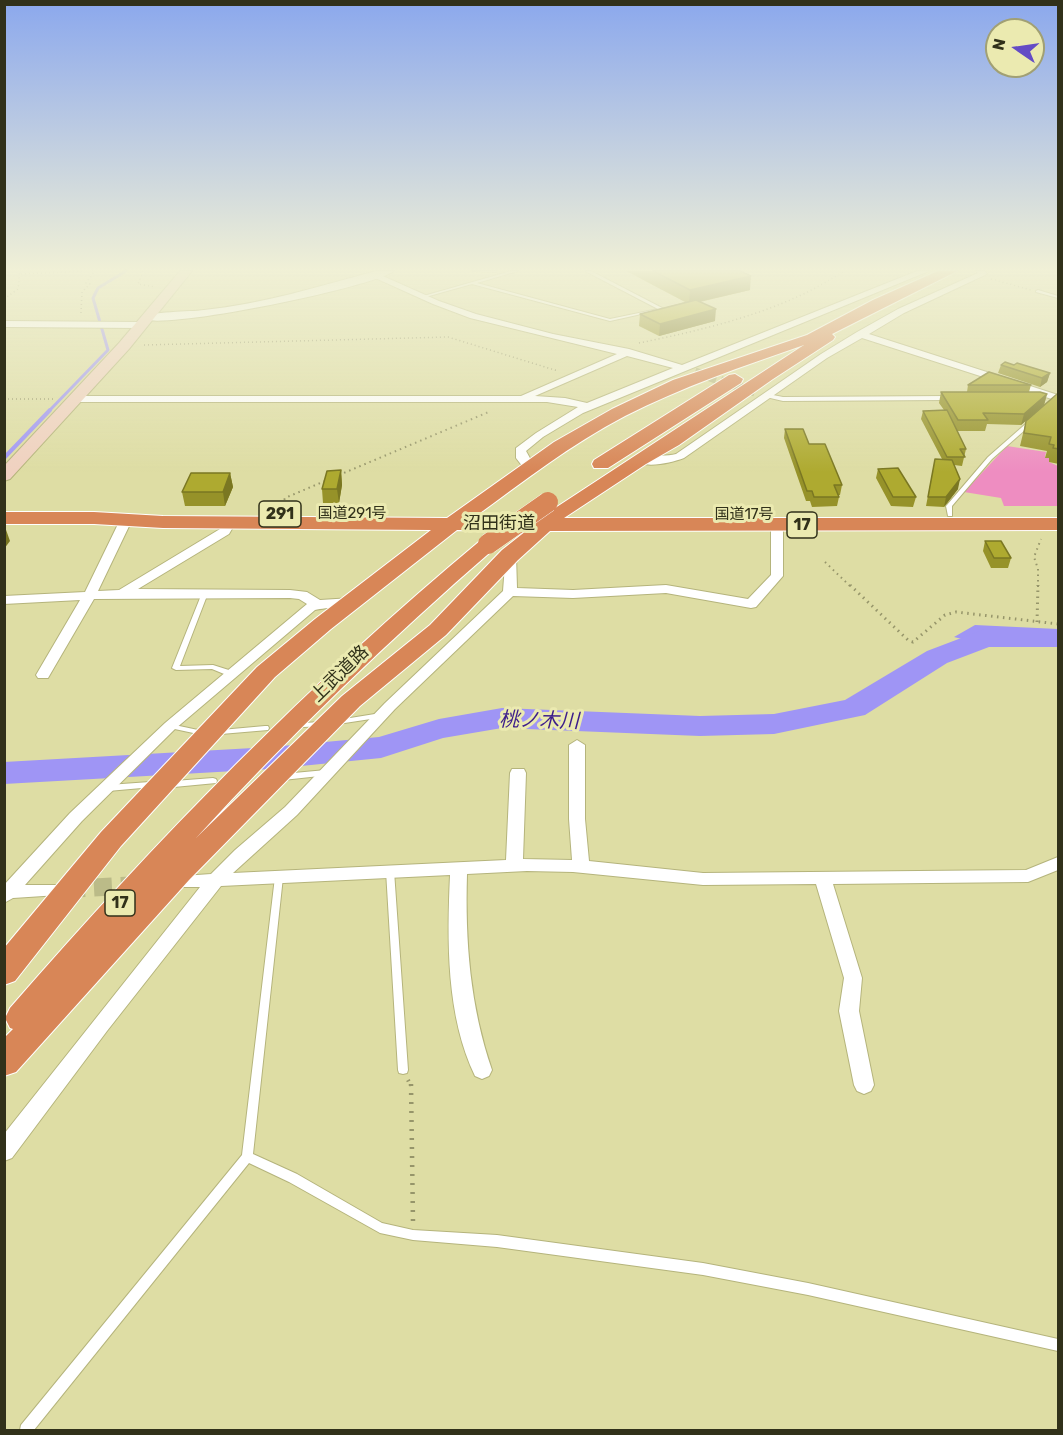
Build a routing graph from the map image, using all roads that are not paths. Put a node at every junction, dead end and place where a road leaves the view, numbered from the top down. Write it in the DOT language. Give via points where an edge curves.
graph roads {
  1 [pos="130,338"];
  2 [pos="567,338"];
  3 [pos="754,338"];
  4 [pos="817,338"];
  5 [pos="819,338"];
  6 [pos="820,338"];
  7 [pos="854,338"];
  8 [pos="872,338"];
  9 [pos="629,352"];
  10 [pos="683,368"];
  11 [pos="695,372"];
  12 [pos="755,392"];
  13 [pos="768,396"];
  14 [pos="955,398"];
  15 [pos="1035,398"];
  16 [pos="75,399"];
  17 [pos="521,399"];
  18 [pos="1056,400"];
  19 [pos="585,406"];
  20 [pos="1035,418"];
  21 [pos="639,460"];
  22 [pos="530,469"];
  23 [pos="4,476"];
  24 [pos="550,514"];
  25 [pos="1059,514"];
  26 [pos="951,515"];
  27 [pos="4,518"];
  28 [pos="94,518"];
  29 [pos="459,519"];
  30 [pos="126,520"];
  31 [pos="230,522"];
  32 [pos="777,526"];
  33 [pos="1050,529"];
  34 [pos="510,555"];
  35 [pos="510,592"];
  36 [pos="123,593"];
  37 [pos="204,593"];
  38 [pos="89,596"];
  39 [pos="4,600"];
  40 [pos="352,602"];
  41 [pos="317,604"];
  42 [pos="232,674"];
  43 [pos="43,675"];
  44 [pos="379,719"];
  45 [pos="170,726"];
  46 [pos="305,727"];
  47 [pos="207,734"];
  48 [pos="577,745"];
  49 [pos="332,769"];
  50 [pos="518,773"];
  51 [pos="281,774"];
  52 [pos="226,777"];
  53 [pos="164,783"];
  54 [pos="107,785"];
  55 [pos="1059,863"];
  56 [pos="514,866"];
  57 [pos="459,867"];
  58 [pos="581,867"];
  59 [pos="390,871"];
  60 [pos="279,877"];
  61 [pos="823,879"];
  62 [pos="215,881"];
  63 [pos="175,882"];
  64 [pos="52,890"];
  65 [pos="6,893"];
  66 [pos="4,972"];
  67 [pos="4,1039"];
  68 [pos="4,1062"];
  69 [pos="403,1070"];
  70 [pos="482,1070"];
  71 [pos="864,1085"];
  72 [pos="4,1151"];
  73 [pos="247,1157"];
  74 [pos="1059,1345"];
  75 [pos="26,1431"];
  1 -- 16 [label="main road"];
  2 -- 9 [label="street"];
  3 -- 10 [label="street"];
  4 -- 22 [label="highway" via="669,389 618,413"];
  5 -- 24 [label="highway, 上武道路 / 17" via="738,378 650,432"];
  6 -- 21 [label="highway" via="688,431"];
  7 -- 13 [label="street"];
  8 -- 18 [label="street"];
  9 -- 10 [label="street"];
  9 -- 17 [label="street"];
  10 -- 11 [label="street"];
  10 -- 19 [label="street"];
  12 -- 13 [label="street"];
  13 -- 14 [label="lane"];
  13 -- 21 [label="street" via="680,456"];
  15 -- 18 [label="lane"];
  16 -- 17 [label="street"];
  16 -- 23 [label="main road"];
  17 -- 19 [label="street" via="565,400"];
  19 -- 22 [label="street" via="520,450"];
  20 -- 26 [label="lane" via="981,468 949,506"];
  21 -- 24 [label="highway"];
  22 -- 29 [label="highway"];
  24 -- 26 [label="highway, 国道17号 / 17"];
  24 -- 29 [label="highway, 沼田街道 / 17"];
  24 -- 32 [label="highway, 国道17号 / 17"];
  24 -- 34 [label="highway"];
  24 -- 46 [label="highway, 上武道路 / 17, bridge" via="488,544 386,630"];
  25 -- 26 [label="highway, 国道17号 / 17"];
  27 -- 28 [label="highway, 国道291号 / 291"];
  28 -- 29 [label="highway, 国道291号 / 291" via="278,514"];
  28 -- 30 [label="highway, 国道291号 / 291"];
  29 -- 31 [label="highway, 国道291号 / 291"];
  29 -- 40 [label="highway"];
  30 -- 31 [label="highway, 国道291号 / 291"];
  30 -- 38 [label="street"];
  31 -- 36 [label="street" via="225,531"];
  32 -- 33 [label="highway, 国道17号 / 17"];
  32 -- 35 [label="street" via="777,576 750,604 666,589 584,594"];
  34 -- 35 [label="street"];
  34 -- 46 [label="highway" via="438,630 351,701"];
  35 -- 44 [label="street"];
  36 -- 37 [label="street"];
  36 -- 38 [label="street"];
  37 -- 41 [label="street" via="302,595"];
  37 -- 42 [label="lane" via="176,668 213,668"];
  38 -- 39 [label="street"];
  38 -- 43 [label="street"];
  40 -- 41 [label="street"];
  40 -- 47 [label="highway" via="267,672"];
  41 -- 42 [label="street"];
  42 -- 45 [label="street"];
  44 -- 46 [label="lane"];
  44 -- 49 [label="street"];
  45 -- 47 [label="lane"];
  45 -- 54 [label="street"];
  46 -- 47 [label="lane"];
  46 -- 51 [label="highway"];
  46 -- 52 [label="highway, 上武道路 / 17"];
  47 -- 53 [label="highway"];
  48 -- 58 [label="street" via="576,819"];
  49 -- 51 [label="lane"];
  49 -- 62 [label="street"];
  50 -- 56 [label="street"];
  51 -- 68 [label="highway" via="178,872"];
  52 -- 53 [label="lane"];
  52 -- 67 [label="highway, 上武道路 / 17"];
  53 -- 54 [label="lane"];
  53 -- 66 [label="highway" via="79,877"];
  54 -- 65 [label="street"];
  55 -- 61 [label="street" via="1028,876"];
  56 -- 57 [label="street"];
  56 -- 58 [label="street"];
  57 -- 59 [label="street"];
  57 -- 70 [label="street" via="460,963 465,1009"];
  58 -- 61 [label="street" via="703,879"];
  59 -- 60 [label="street"];
  59 -- 69 [label="lane"];
  60 -- 62 [label="street"];
  60 -- 73 [label="lane"];
  61 -- 71 [label="street" via="853,978 849,1011"];
  62 -- 63 [label="street"];
  62 -- 72 [label="street"];
  64 -- 65 [label="street"];
  73 -- 74 [label="lane" via="267,1164 380,1228 703,1269"];
  73 -- 75 [label="lane"];
}
